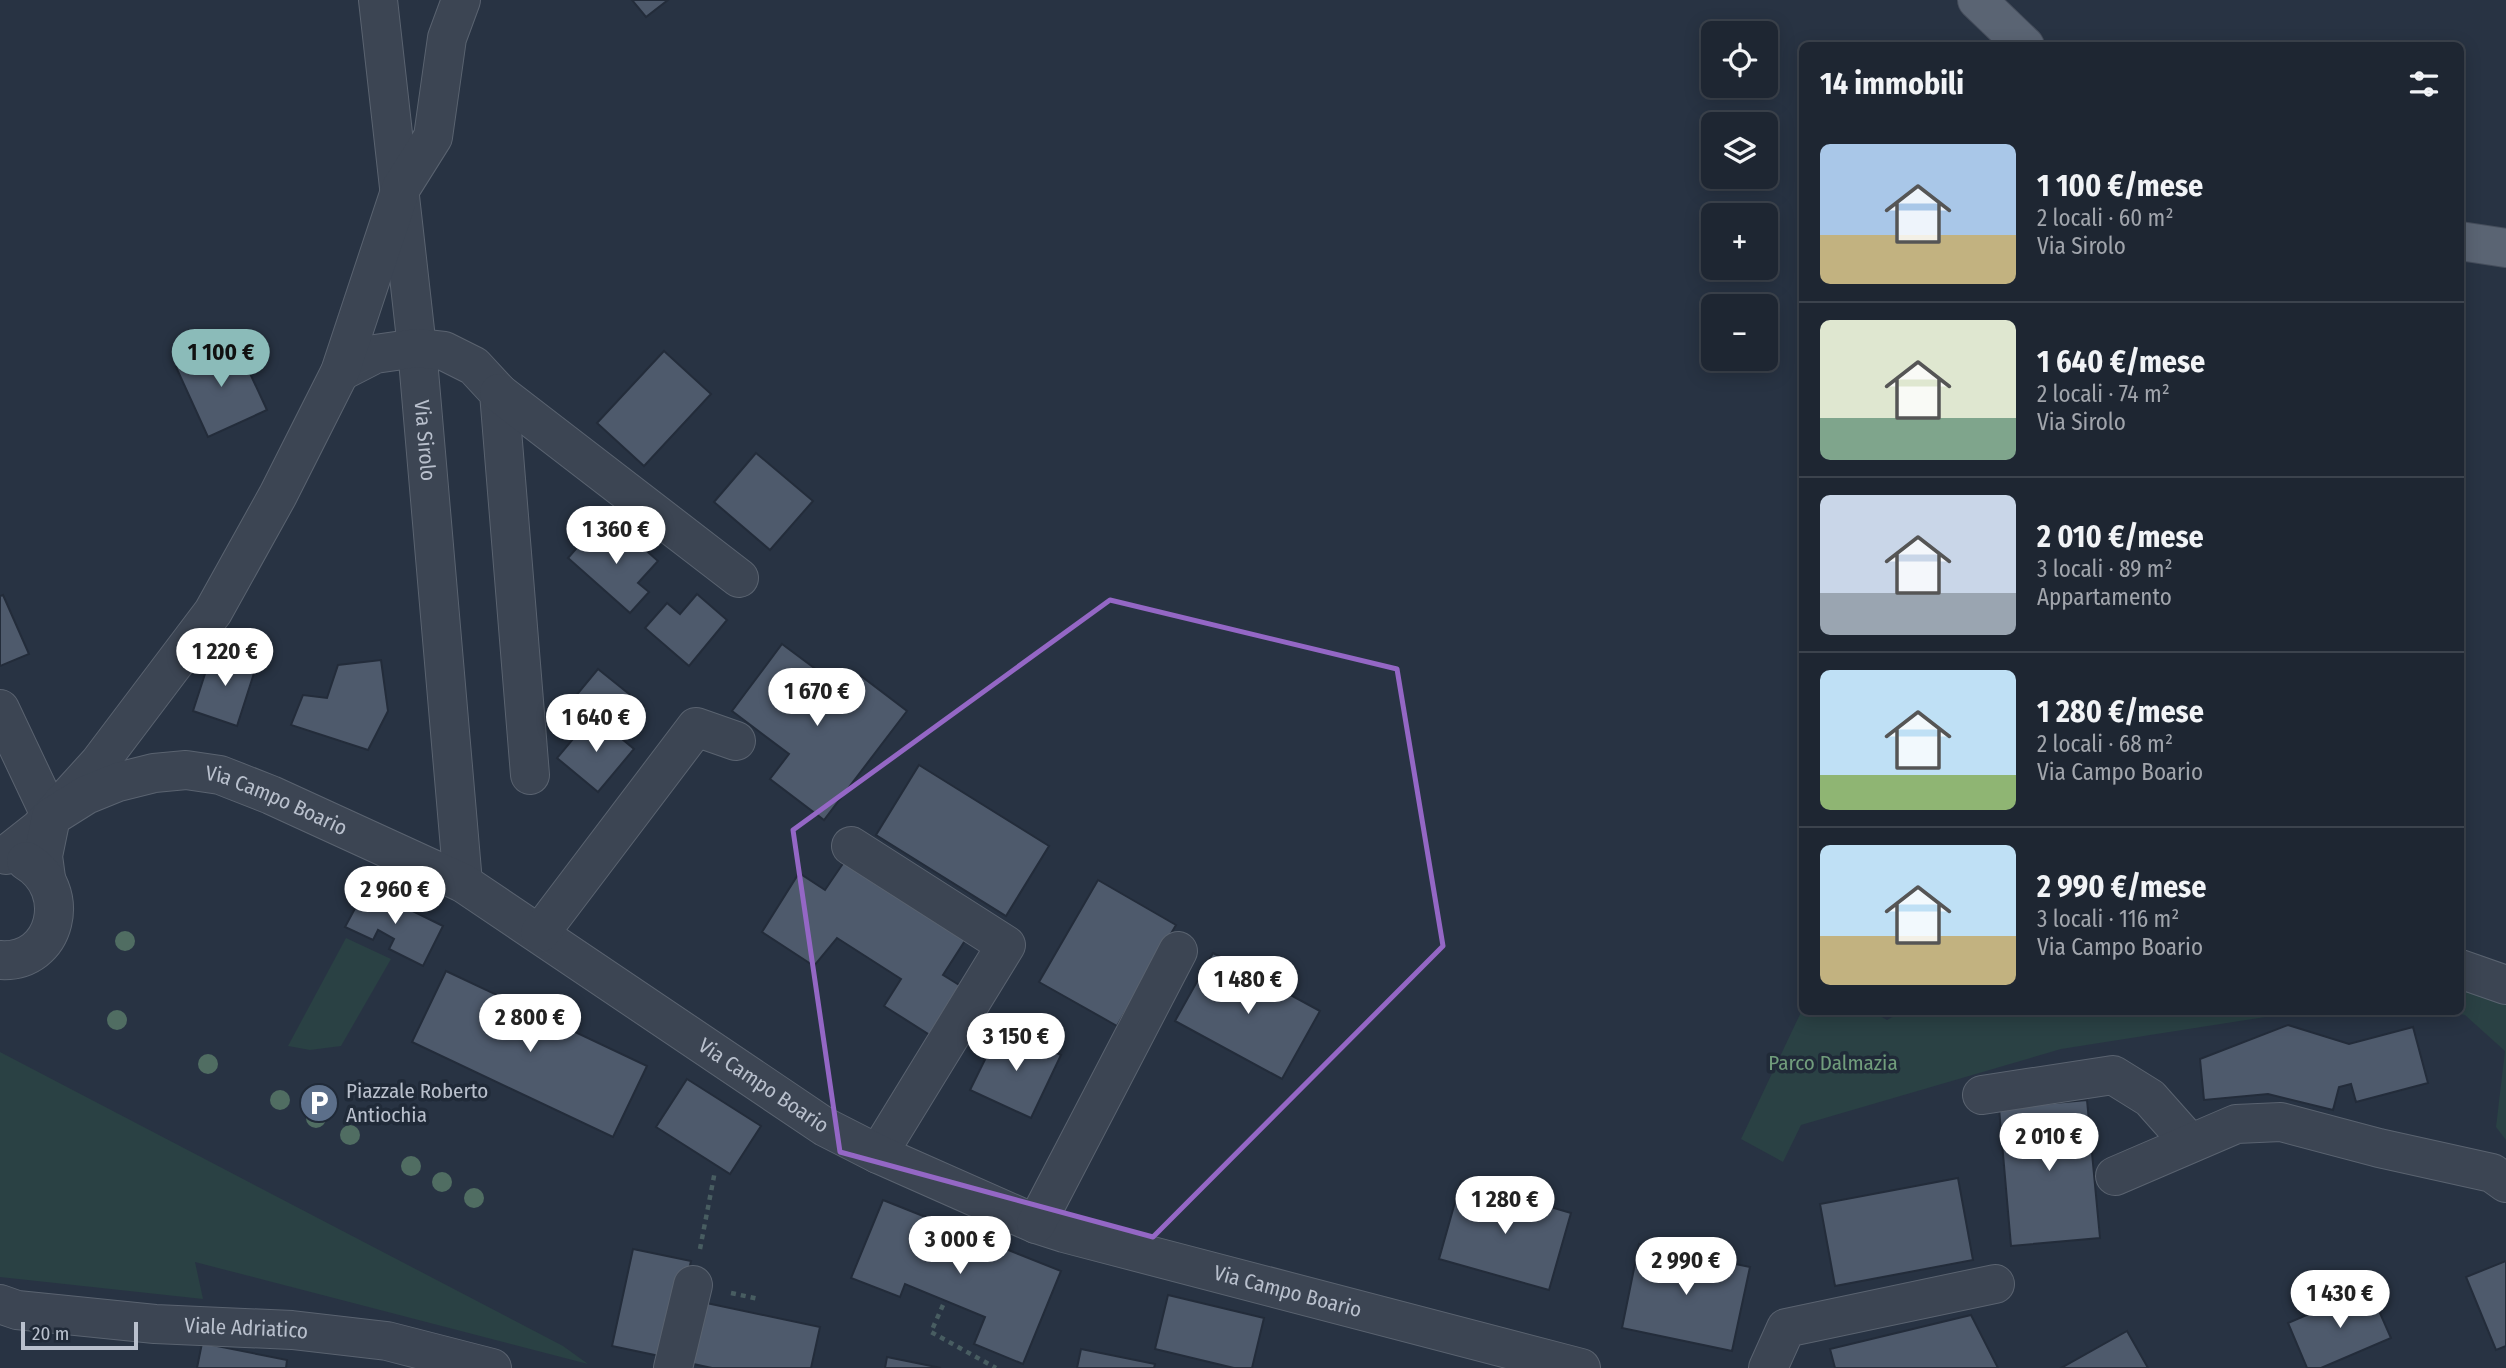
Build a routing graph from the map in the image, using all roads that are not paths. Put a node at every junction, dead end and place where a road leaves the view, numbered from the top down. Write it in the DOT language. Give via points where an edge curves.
graph roads {
  1 [pos="378,0"];
  2 [pos="461,0"];
  3 [pos="1977,0"];
  4 [pos="2021,42"];
  5 [pos="401,188"];
  6 [pos="2464,242"];
  7 [pos="2506,248"];
  8 [pos="417,348"];
  9 [pos="341,372"];
  10 [pos="499,393"];
  11 [pos="739,578"];
  12 [pos="0,709"];
  13 [pos="736,741"];
  14 [pos="530,775"];
  15 [pos="51,817"];
  16 [pos="851,846"];
  17 [pos="3,855"];
  18 [pos="46,878"];
  19 [pos="463,883"];
  20 [pos="540,933"];
  21 [pos="1178,951"];
  22 [pos="0,960"];
  23 [pos="2464,970"];
  24 [pos="2506,985"];
  25 [pos="1982,1094"];
  26 [pos="2190,1143"];
  27 [pos="878,1154"];
  28 [pos="2115,1176"];
  29 [pos="2506,1183"];
  30 [pos="1035,1224"];
  31 [pos="1995,1284"];
  32 [pos="693,1285"];
  33 [pos="0,1304"];
  34 [pos="396,1356"];
  35 [pos="492,1368"];
  36 [pos="673,1368"];
  37 [pos="1581,1368"];
  38 [pos="1769,1368"];
  1 -- 5 [label="street, Via Sirolo"];
  2 -- 5 [label="street" via="447,38 433,137"];
  3 -- 4 [label="main road"];
  5 -- 8 [label="street, Via Sirolo"];
  5 -- 9 [label="street"];
  6 -- 7 [label="main road"];
  8 -- 9 [label="street" via="375,354"];
  8 -- 10 [label="street" via="444,351 474,366"];
  8 -- 19 [label="street, Via Sirolo"];
  9 -- 15 [label="street" via="213,612 99,763"];
  10 -- 11 [label="street"];
  10 -- 14 [label="street"];
  12 -- 15 [label="street"];
  13 -- 20 [label="street" via="696,727"];
  15 -- 17 [label="street"];
  15 -- 18 [label="street" via="43,856"];
  15 -- 19 [label="street, Via Campo Boario" via="86,794 118,782 186,770 220,775"];
  16 -- 27 [label="street" via="1006,945"];
  17 -- 18 [label="street" via="22,859"];
  18 -- 22 [label="street" via="55,908 46,938 21,957"];
  19 -- 20 [label="street, Via Campo Boario"];
  20 -- 27 [label="street, Via Campo Boario" via="825,1127"];
  21 -- 30 [label="street"];
  23 -- 24 [label="street"];
  25 -- 26 [label="street" via="2113,1075 2150,1098"];
  26 -- 28 [label="street"];
  26 -- 29 [label="street" via="2236,1124 2281,1122 2492,1173"];
  27 -- 30 [label="street, Via Campo Boario"];
  30 -- 37 [label="street, Via Campo Boario"];
  31 -- 38 [label="street" via="1786,1328"];
  32 -- 36 [label="street"];
  33 -- 34 [label="street, Viale Adriatico" via="17,1310 155,1324 292,1329"];
  34 -- 35 [label="street, Viale Adriatico"];
}
